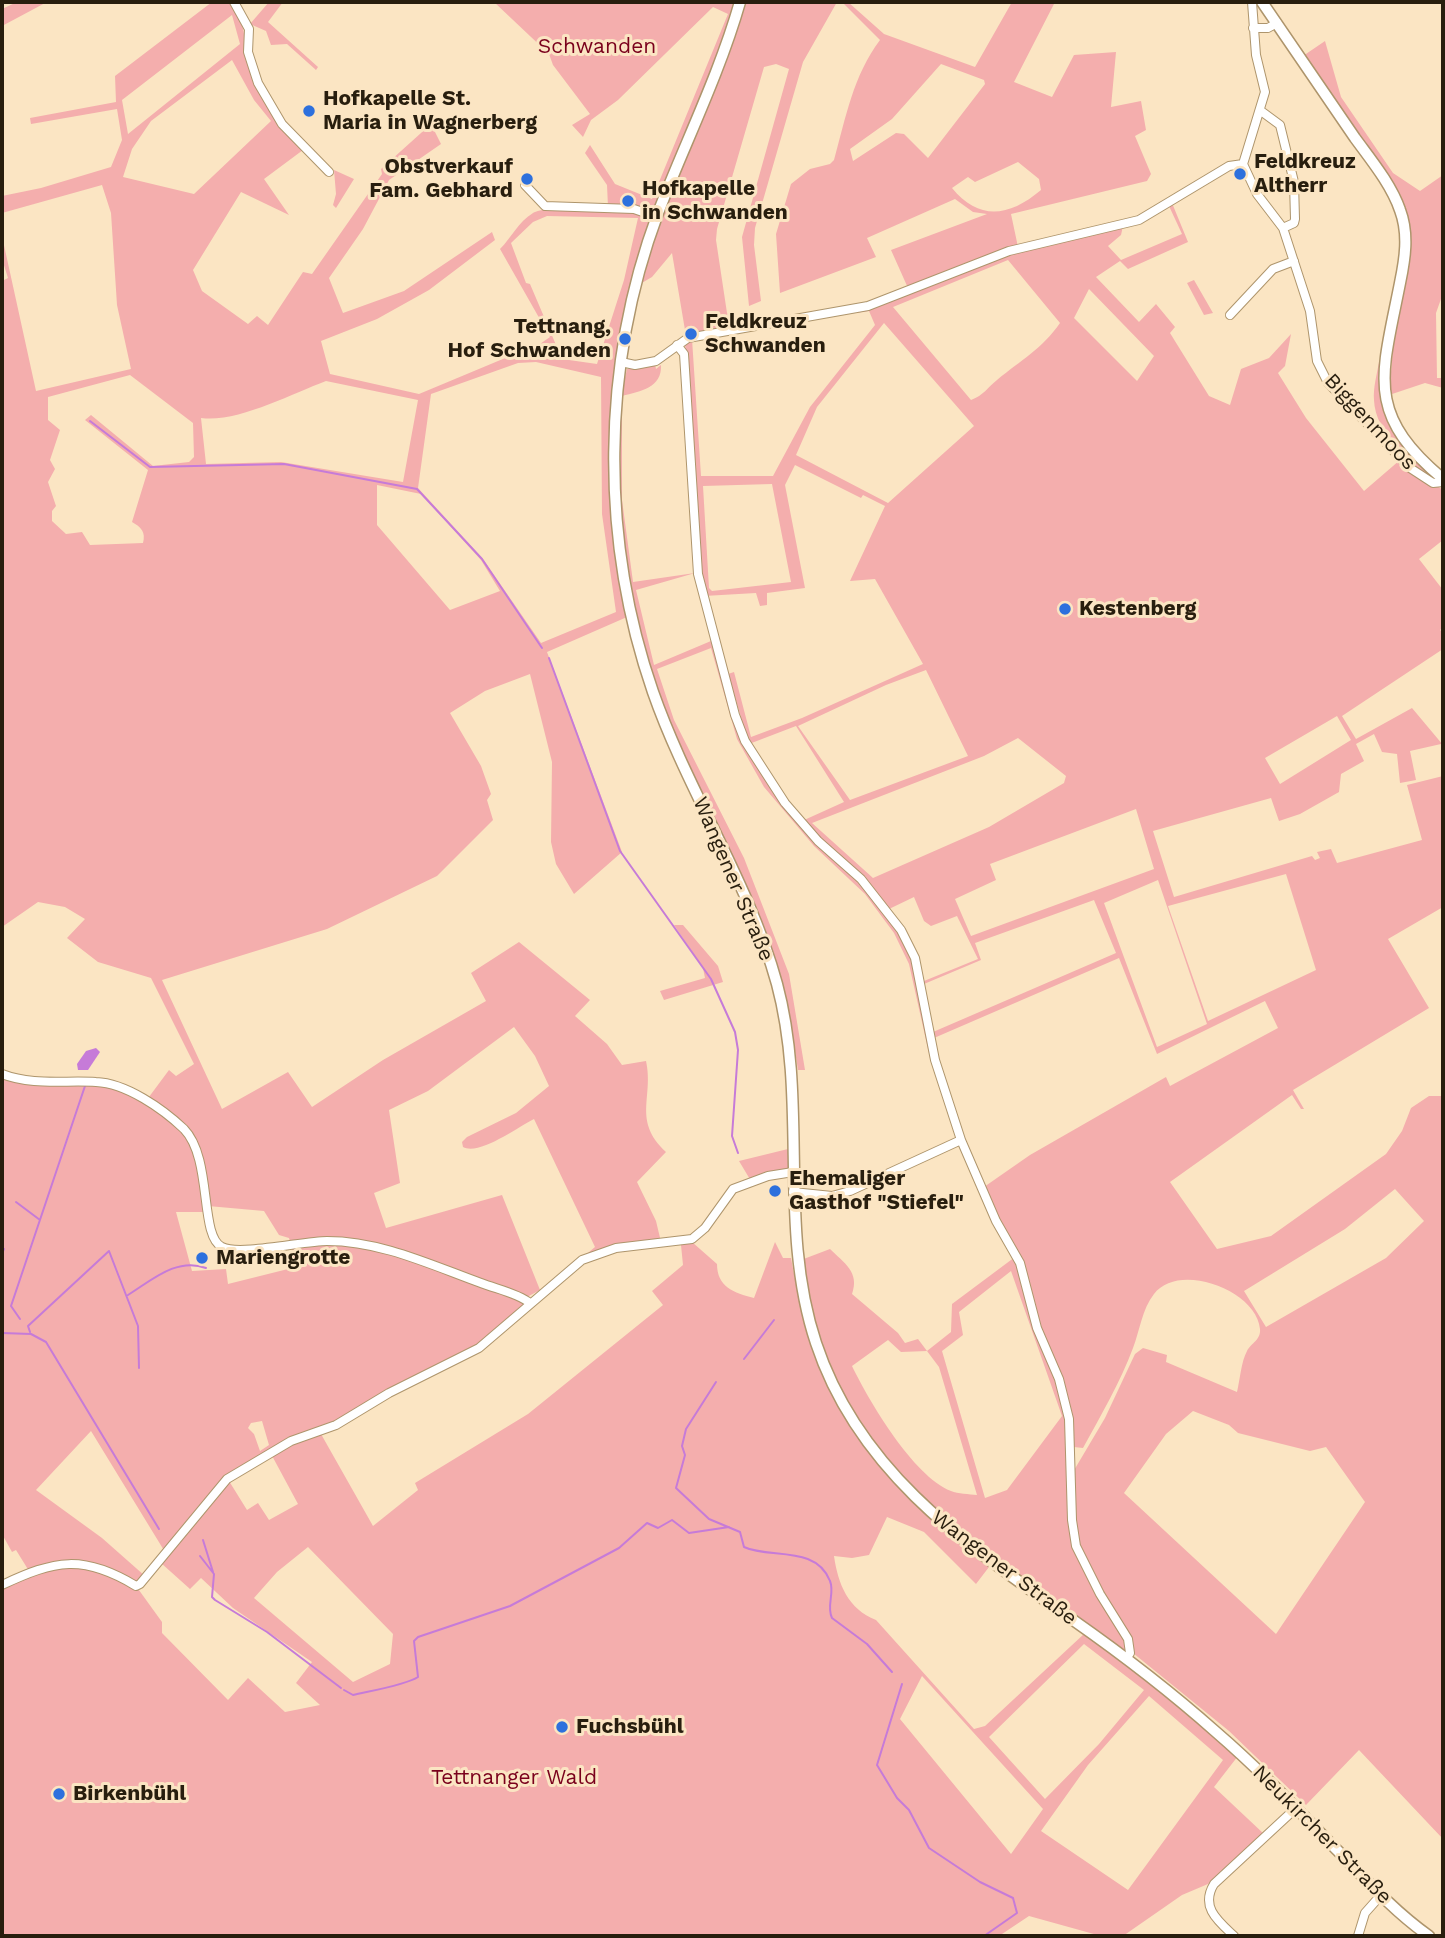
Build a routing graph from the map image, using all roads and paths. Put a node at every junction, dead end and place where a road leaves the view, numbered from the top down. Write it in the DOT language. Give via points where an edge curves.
graph roads {
  1 [pos="234,2"];
  2 [pos="740,2"];
  3 [pos="1252,2"];
  4 [pos="1262,2"];
  5 [pos="1277,23"];
  6 [pos="1253,28"];
  7 [pos="1261,111"];
  8 [pos="1243,164"];
  9 [pos="329,172"];
  10 [pos="525,185"];
  11 [pos="657,217"];
  12 [pos="1283,228"];
  13 [pos="1294,261"];
  14 [pos="1230,315"];
  15 [pos="677,345"];
  16 [pos="621,362"];
  17 [pos="1443,481"];
  18 [pos="2,1074"];
  19 [pos="961,1140"];
  20 [pos="793,1172"];
  21 [pos="793,1192"];
  22 [pos="530,1303"];
  23 [pos="2,1585"];
  24 [pos="1126,1659"];
  25 [pos="1247,1760"];
  26 [pos="1296,1808"];
  27 [pos="1381,1895"];
  28 [pos="1234,1936"];
  29 [pos="1358,1936"];
  30 [pos="1429,1936"];
  1 -- 9 [label="street" via="246,22 254,76 282,124"];
  2 -- 11 [label="main road, Wangener Straße"];
  3 -- 6 [label="street"];
  4 -- 5 [label="main road"];
  5 -- 6 [label="street"];
  5 -- 17 [label="main road" via="1401,211 1405,254 1385,373 1386,401 1402,440"];
  6 -- 7 [label="street" via="1265,92"];
  7 -- 8 [label="street"];
  7 -- 12 [label="street" via="1280,125 1294,182 1295,219"];
  8 -- 12 [label="street, Biggenmoos" via="1257,194"];
  8 -- 15 [label="street" via="1229,166 1139,220 1009,251 868,306 688,338"];
  10 -- 11 [label="street" via="545,206 634,209"];
  11 -- 16 [label="main road, Wangener Straße" via="634,293"];
  12 -- 13 [label="street, Biggenmoos"];
  13 -- 14 [label="street" via="1273,269"];
  13 -- 17 [label="street, Biggenmoos" via="1310,311 1317,361 1328,383 1410,468 1433,483"];
  15 -- 16 [label="street" via="648,364"];
  15 -- 19 [label="street" via="684,354 698,574 738,724 785,803 818,841 861,879 901,930 915,958 935,1060"];
  16 -- 20 [label="main road, Wangener Straße" via="615,498 631,613 660,713 746,899 776,980 793,1067"];
  18 -- 22 [label="street" via="36,1082 111,1083 178,1125 200,1156 209,1225 215,1241 226,1249 353,1243 392,1251"];
  19 -- 21 [label="street" via="840,1194"];
  19 -- 24 [label="street" via="1020,1263 1037,1328 1059,1380 1069,1419 1076,1546 1128,1639"];
  20 -- 21 [label="main road, Wangener Straße"];
  20 -- 22 [label="street" via="733,1189 692,1239 599,1252 571,1267"];
  21 -- 24 [label="main road, Wangener Straße" via="798,1278 814,1337 844,1408 875,1455 918,1503 957,1537"];
  22 -- 23 [label="street" via="480,1348 388,1393 336,1425 291,1441 228,1479 140,1584 72,1563 49,1564"];
  24 -- 25 [label="main road, Wangener Straße"];
  25 -- 26 [label="main road, Neukircher Straße"];
  26 -- 27 [label="main road, Neukircher Straße"];
  26 -- 28 [label="street" via="1208,1894 1209,1910"];
  27 -- 29 [label="street" via="1365,1913"];
  27 -- 30 [label="main road, Neukircher Straße"];
}
